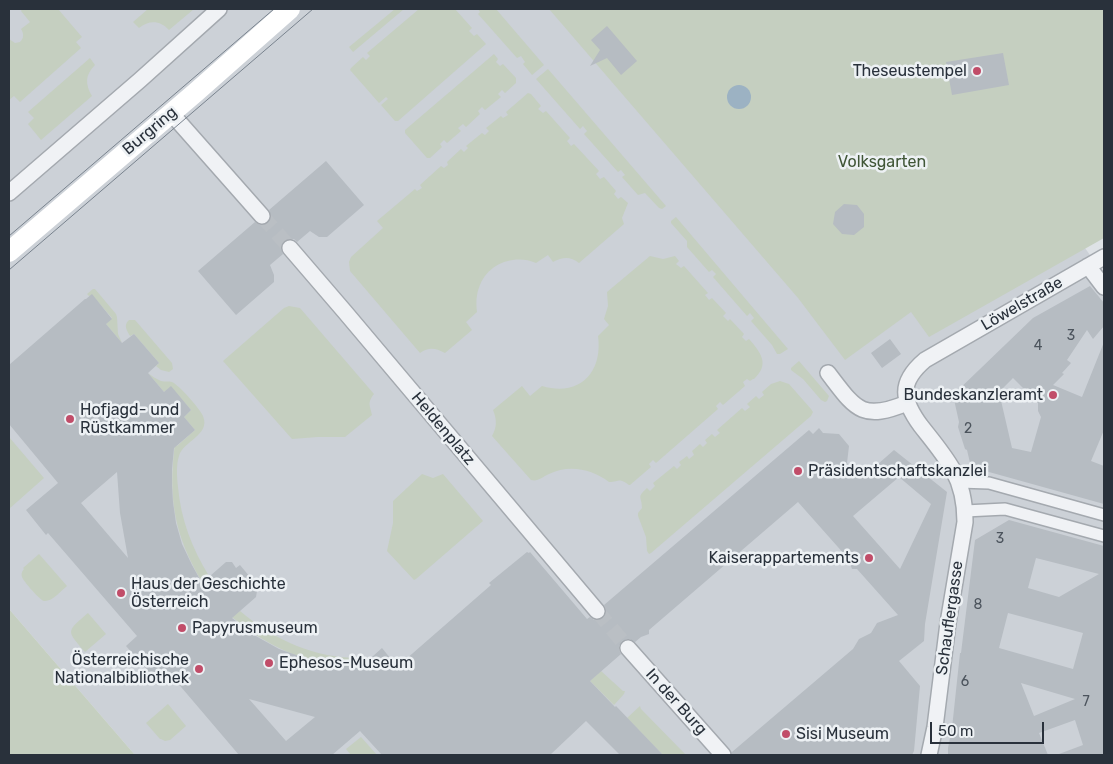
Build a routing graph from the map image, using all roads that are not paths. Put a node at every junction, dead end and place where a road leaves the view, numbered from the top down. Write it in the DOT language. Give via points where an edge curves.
graph roads {
  1 [pos="219,9"];
  2 [pos="290,9"];
  3 [pos="171,113"];
  4 [pos="9,193"];
  5 [pos="262,216"];
  6 [pos="290,248"];
  7 [pos="9,252"];
  8 [pos="1104,257"];
  9 [pos="1088,266"];
  10 [pos="1104,287"];
  11 [pos="828,373"];
  12 [pos="907,403"];
  13 [pos="959,482"];
  14 [pos="1012,489"];
  15 [pos="1005,509"];
  16 [pos="965,511"];
  17 [pos="1104,515"];
  18 [pos="1104,536"];
  19 [pos="597,611"];
  20 [pos="628,648"];
  21 [pos="724,755"];
  22 [pos="929,755"];
  1 -- 4 [label="street"];
  2 -- 3 [label="main road, Burgring"];
  3 -- 5 [label="street"];
  3 -- 7 [label="main road, Burgring"];
  6 -- 19 [label="street, Heldenplatz"];
  8 -- 9 [label="street, Löwelstraße"];
  9 -- 10 [label="street"];
  9 -- 12 [label="street, Löwelstraße" via="925,360 913,371 906,386"];
  11 -- 12 [label="street" via="850,401 860,408 871,412 891,410"];
  12 -- 13 [label="street, Schauflergasse"];
  13 -- 14 [label="street" via="989,483"];
  13 -- 16 [label="street, Schauflergasse"];
  14 -- 15 [label="street"];
  14 -- 17 [label="street"];
  15 -- 16 [label="street"];
  15 -- 18 [label="street"];
  16 -- 22 [label="street, Schauflergasse"];
  20 -- 21 [label="street, In der Burg"];
}
